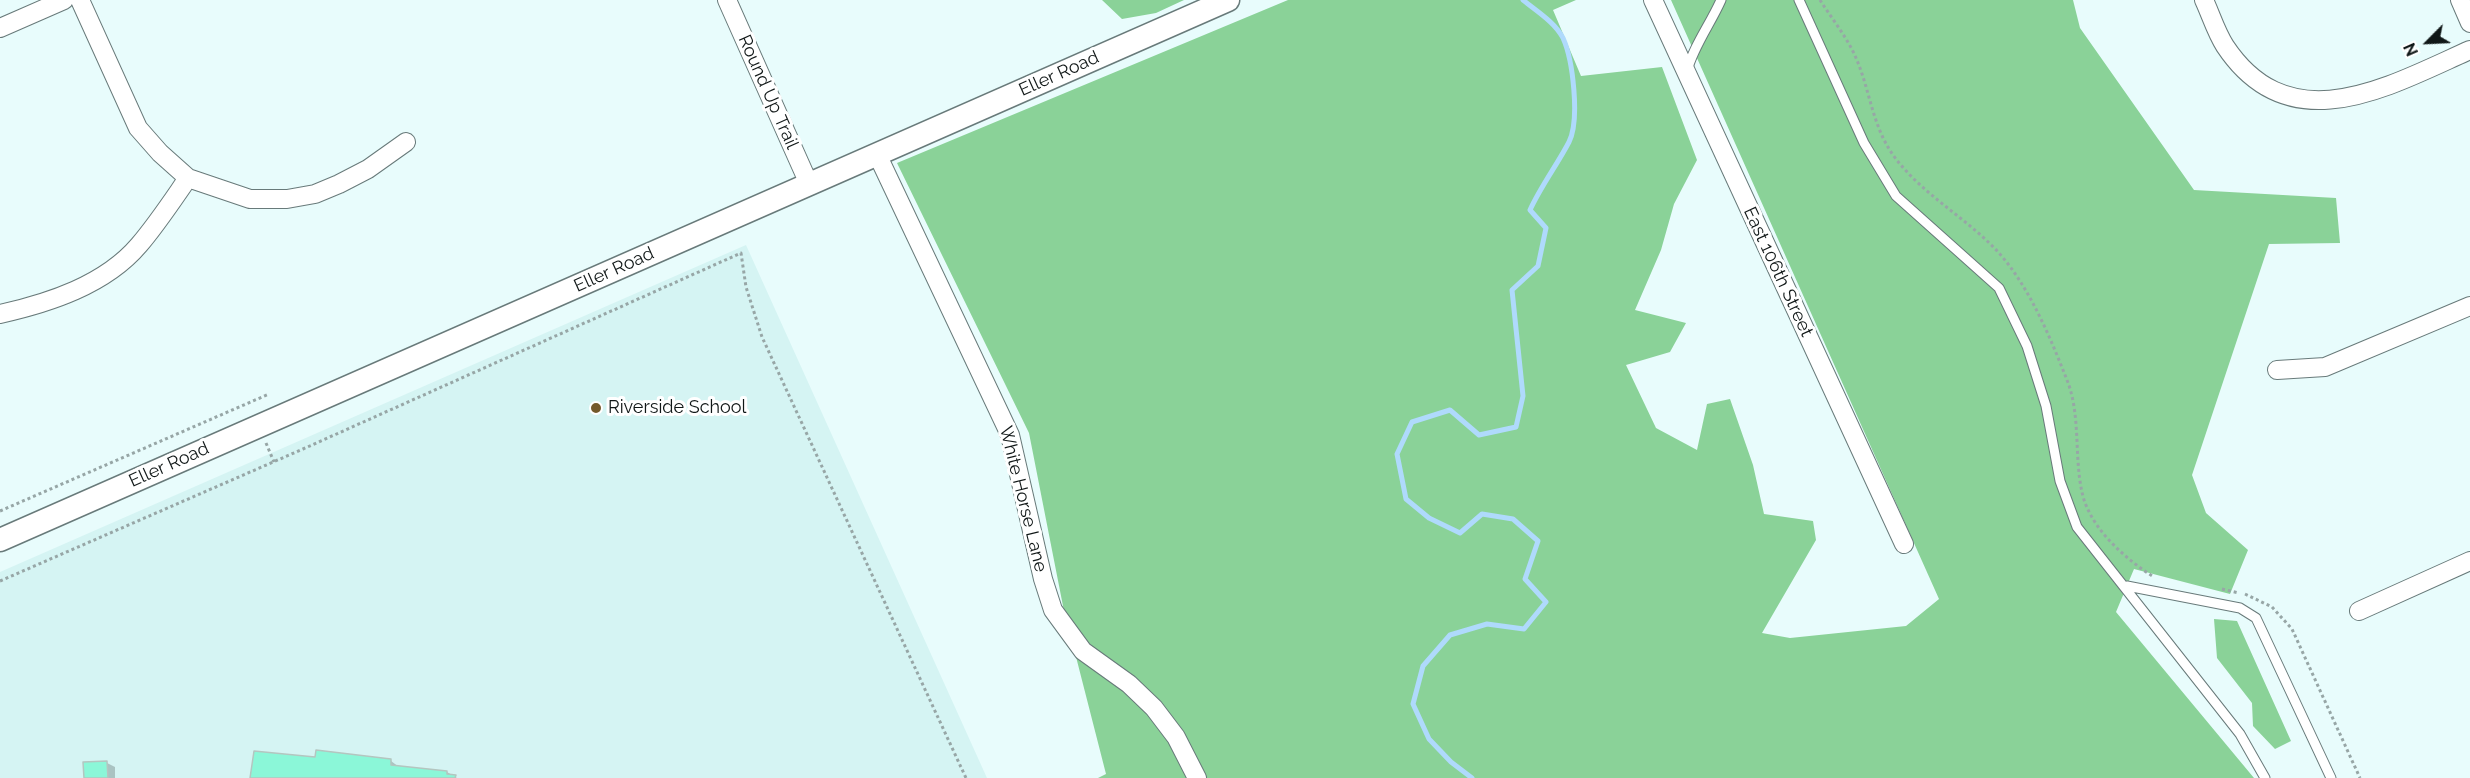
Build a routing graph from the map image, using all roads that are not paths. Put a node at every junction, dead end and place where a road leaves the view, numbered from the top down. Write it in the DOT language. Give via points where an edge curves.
graph roads {
  1 [pos="64,0"];
  2 [pos="80,0"];
  3 [pos="727,0"];
  4 [pos="1228,0"];
  5 [pos="1653,0"];
  6 [pos="1721,0"];
  7 [pos="1799,0"];
  8 [pos="2204,0"];
  9 [pos="2460,0"];
  10 [pos="2470,23"];
  11 [pos="0,28"];
  12 [pos="2470,50"];
  13 [pos="1687,74"];
  14 [pos="406,142"];
  15 [pos="877,154"];
  16 [pos="188,178"];
  17 [pos="809,184"];
  18 [pos="2470,306"];
  19 [pos="0,314"];
  20 [pos="2277,370"];
  21 [pos="0,540"];
  22 [pos="1904,544"];
  23 [pos="2470,561"];
  24 [pos="2127,586"];
  25 [pos="2359,611"];
  26 [pos="1197,778"];
  27 [pos="2265,778"];
  28 [pos="2331,778"];
  1 -- 11 [label="street"];
  2 -- 16 [label="street" via="138,128"];
  3 -- 17 [label="street, Round Up Trail"];
  4 -- 15 [label="street, Eller Road"];
  5 -- 13 [label="street, East 106th Street"];
  6 -- 13 [label="lane" via="1695,49"];
  7 -- 24 [label="lane" via="1864,143 1896,196 1999,288 2027,346 2046,406 2060,481 2078,526"];
  8 -- 12 [label="street" via="2224,44 2241,66 2270,88 2298,98 2332,100 2366,95"];
  9 -- 10 [label="street"];
  13 -- 22 [label="street, East 106th Street"];
  14 -- 16 [label="street" via="368,169 315,194 250,199"];
  15 -- 17 [label="street, Eller Road"];
  15 -- 26 [label="street, White Horse Lane" via="1010,435 1053,610 1083,651 1129,684 1154,708 1176,737"];
  16 -- 19 [label="street" via="137,247 109,271 48,301"];
  17 -- 21 [label="street, Eller Road"];
  18 -- 20 [label="street" via="2325,368"];
  23 -- 25 [label="street"];
  24 -- 27 [label="lane" via="2240,734"];
  24 -- 28 [label="lane" via="2240,608 2256,618"];
}
